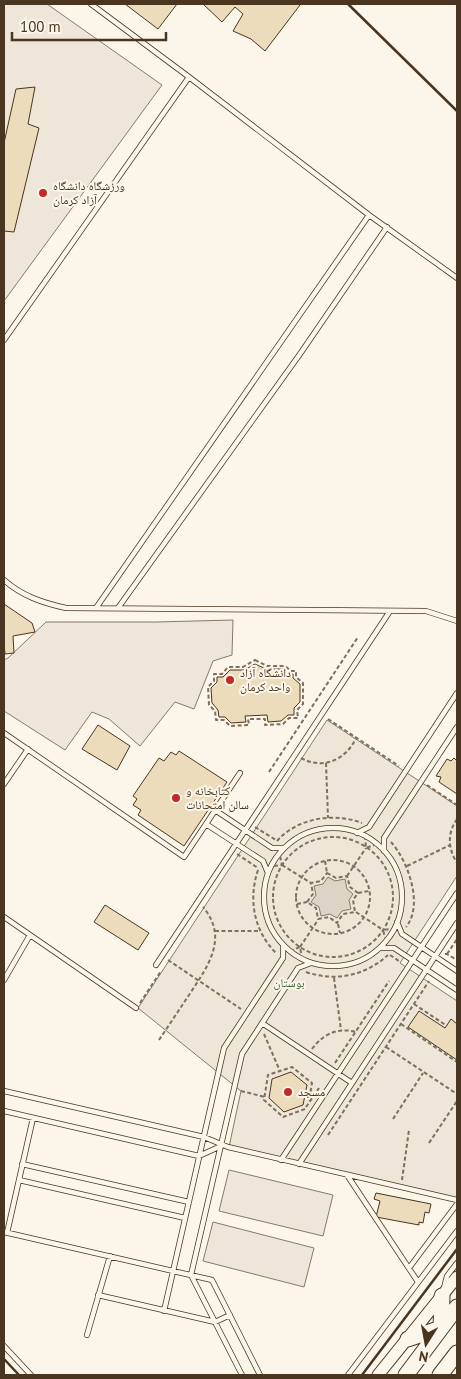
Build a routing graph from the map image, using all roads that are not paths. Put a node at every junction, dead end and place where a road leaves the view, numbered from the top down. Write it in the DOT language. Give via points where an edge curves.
graph roads {
  1 [pos="91,4"];
  2 [pos="189,77"];
  3 [pos="369,215"];
  4 [pos="387,227"];
  5 [pos="457,278"];
  6 [pos="4,340"];
  7 [pos="4,580"];
  8 [pos="96,608"];
  9 [pos="118,608"];
  10 [pos="390,611"];
  11 [pos="457,621"];
  12 [pos="457,694"];
  13 [pos="457,727"];
  14 [pos="6,734"];
  15 [pos="4,741"];
  16 [pos="28,749"];
  17 [pos="240,773"];
  18 [pos="4,784"];
  19 [pos="215,810"];
  20 [pos="206,824"];
  21 [pos="245,830"];
  22 [pos="357,833"];
  23 [pos="236,843"];
  24 [pos="279,851"];
  25 [pos="384,851"];
  26 [pos="268,867"];
  27 [pos="457,893"];
  28 [pos="4,917"];
  29 [pos="457,923"];
  30 [pos="397,928"];
  31 [pos="30,935"];
  32 [pos="283,945"];
  33 [pos="422,947"];
  34 [pos="380,948"];
  35 [pos="436,956"];
  36 [pos="413,960"];
  37 [pos="311,963"];
  38 [pos="156,966"];
  39 [pos="427,970"];
  40 [pos="457,971"];
  41 [pos="4,980"];
  42 [pos="457,990"];
  43 [pos="136,1008"];
  44 [pos="262,1023"];
  45 [pos="338,1073"];
  46 [pos="352,1082"];
  47 [pos="4,1091"];
  48 [pos="4,1111"];
  49 [pos="33,1118"];
  50 [pos="204,1136"];
  51 [pos="221,1146"];
  52 [pos="199,1156"];
  53 [pos="281,1160"];
  54 [pos="22,1164"];
  55 [pos="299,1164"];
  56 [pos="347,1174"];
  57 [pos="19,1180"];
  58 [pos="457,1200"];
  59 [pos="189,1202"];
  60 [pos="457,1204"];
  61 [pos="185,1218"];
  62 [pos="457,1231"];
  63 [pos="5,1233"];
  64 [pos="110,1256"];
  65 [pos="457,1263"];
  66 [pos="409,1268"];
  67 [pos="173,1271"];
  68 [pos="191,1275"];
  69 [pos="457,1277"];
  70 [pos="418,1282"];
  71 [pos="98,1296"];
  72 [pos="442,1296"];
  73 [pos="457,1307"];
  74 [pos="164,1310"];
  75 [pos="230,1315"];
  76 [pos="215,1322"];
  77 [pos="441,1328"];
  78 [pos="87,1335"];
  79 [pos="408,1339"];
  80 [pos="4,1346"];
  81 [pos="457,1353"];
  82 [pos="31,1375"];
  83 [pos="242,1375"];
  84 [pos="260,1375"];
  85 [pos="348,1375"];
  86 [pos="378,1375"];
  87 [pos="406,1375"];
  88 [pos="440,1375"];
  1 -- 2 [label="lane"];
  2 -- 3 [label="lane"];
  2 -- 6 [label="lane"];
  3 -- 4 [label="lane"];
  3 -- 8 [label="lane"];
  4 -- 5 [label="lane"];
  4 -- 9 [label="lane"];
  7 -- 8 [label="lane" via="29,597 47,604"];
  8 -- 9 [label="lane"];
  9 -- 10 [label="lane"];
  10 -- 11 [label="lane" via="426,611"];
  10 -- 21 [label="lane"];
  12 -- 22 [label="lane" via="369,827"];
  13 -- 25 [label="lane" via="384,838"];
  14 -- 15 [label="lane"];
  14 -- 16 [label="lane"];
  16 -- 18 [label="lane"];
  16 -- 20 [label="lane" via="184,857"];
  17 -- 19 [label="lane"];
  19 -- 20 [label="lane"];
  19 -- 21 [label="lane"];
  20 -- 23 [label="lane"];
  21 -- 23 [label="lane"];
  21 -- 24 [label="lane"];
  22 -- 24 [label="lane" via="336,828 315,830"];
  22 -- 25 [label="lane"];
  23 -- 26 [label="lane"];
  23 -- 38 [label="lane"];
  24 -- 26 [label="lane"];
  25 -- 30 [label="lane" via="401,885"];
  26 -- 32 [label="lane" via="264,908 270,928"];
  27 -- 33 [label="lane"];
  28 -- 31 [label="lane"];
  29 -- 35 [label="lane"];
  30 -- 33 [label="lane"];
  30 -- 34 [label="lane"];
  31 -- 41 [label="lane"];
  31 -- 43 [label="lane"];
  32 -- 37 [label="lane"];
  32 -- 50 [label="lane" via="283,958 224,1048"];
  33 -- 35 [label="lane"];
  33 -- 36 [label="lane"];
  34 -- 36 [label="lane" via="394,948"];
  34 -- 37 [label="lane" via="348,965"];
  35 -- 39 [label="lane"];
  35 -- 40 [label="lane"];
  36 -- 39 [label="lane"];
  36 -- 45 [label="lane"];
  37 -- 44 [label="lane" via="298,968"];
  39 -- 42 [label="lane"];
  39 -- 46 [label="lane"];
  44 -- 45 [label="lane"];
  44 -- 51 [label="lane" via="242,1054"];
  45 -- 46 [label="lane"];
  45 -- 53 [label="lane"];
  46 -- 55 [label="lane"];
  47 -- 50 [label="lane"];
  48 -- 49 [label="lane"];
  49 -- 52 [label="lane"];
  49 -- 54 [label="lane"];
  50 -- 51 [label="lane"];
  50 -- 52 [label="lane"];
  51 -- 52 [label="lane"];
  51 -- 53 [label="lane"];
  51 -- 68 [label="lane"];
  52 -- 59 [label="lane"];
  53 -- 55 [label="lane"];
  54 -- 57 [label="lane"];
  54 -- 59 [label="lane"];
  55 -- 56 [label="lane"];
  56 -- 58 [label="lane"];
  56 -- 66 [label="lane"];
  57 -- 61 [label="lane"];
  57 -- 63 [label="lane"];
  59 -- 61 [label="lane"];
  60 -- 66 [label="lane"];
  61 -- 67 [label="lane"];
  62 -- 70 [label="lane"];
  63 -- 64 [label="lane"];
  64 -- 67 [label="lane"];
  64 -- 71 [label="lane"];
  65 -- 72 [label="lane" via="447,1276"];
  66 -- 70 [label="lane"];
  67 -- 68 [label="lane"];
  67 -- 74 [label="lane"];
  68 -- 75 [label="lane" via="212,1280"];
  68 -- 76 [label="lane"];
  69 -- 72 [label="street"];
  70 -- 85 [label="lane"];
  71 -- 74 [label="lane"];
  71 -- 78 [label="lane"];
  72 -- 77 [label="highway"];
  72 -- 79 [label="street"];
  73 -- 77 [label="highway"];
  74 -- 76 [label="lane"];
  75 -- 76 [label="lane"];
  75 -- 84 [label="lane"];
  76 -- 83 [label="lane"];
  77 -- 79 [label="highway"];
  77 -- 87 [label="highway"];
  79 -- 86 [label="street"];
  80 -- 82 [label="lane"];
  81 -- 88 [label="highway"];
}
